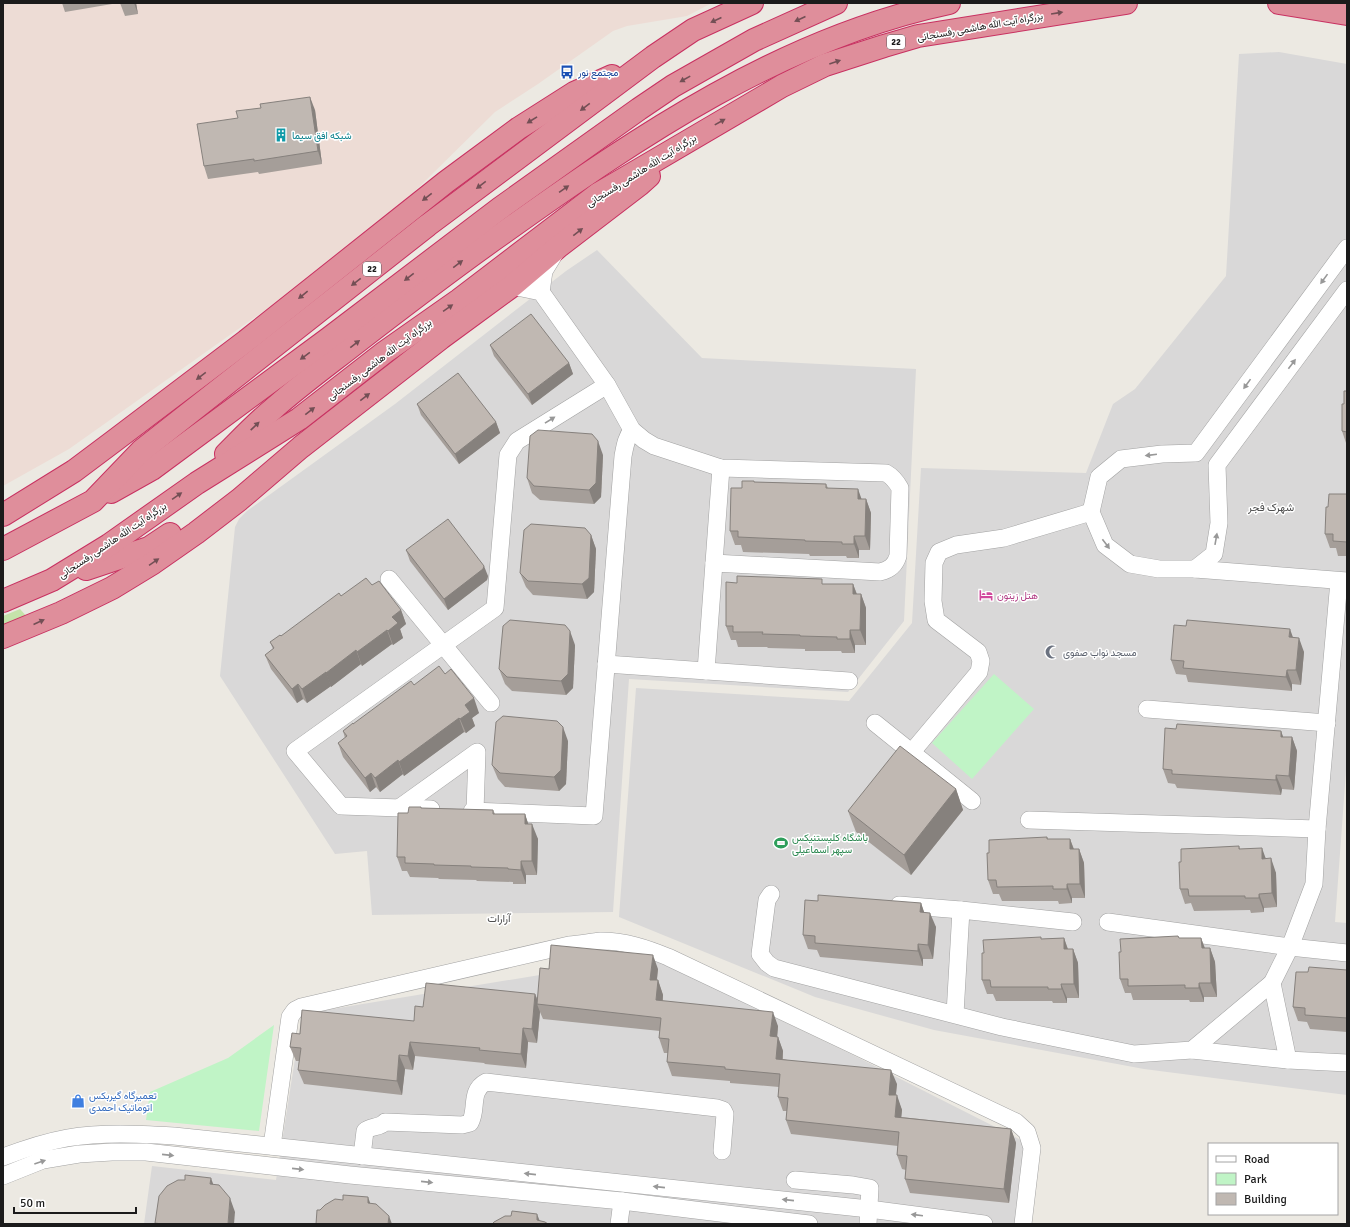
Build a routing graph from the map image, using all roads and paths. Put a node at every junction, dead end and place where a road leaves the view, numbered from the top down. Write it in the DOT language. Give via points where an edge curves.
graph roads {
  1 [pos="752,3"];
  2 [pos="836,3"];
  3 [pos="949,3"];
  4 [pos="1126,3"];
  5 [pos="1279,3"];
  6 [pos="1347,14"];
  7 [pos="653,57"];
  8 [pos="686,141"];
  9 [pos="558,248"];
  10 [pos="1347,248"];
  11 [pos="512,286"];
  12 [pos="1347,290"];
  13 [pos="541,292"];
  14 [pos="607,385"];
  15 [pos="632,430"];
  16 [pos="301,447"];
  17 [pos="721,468"];
  18 [pos="197,483"];
  19 [pos="93,502"];
  20 [pos="1091,512"];
  21 [pos="3,515"];
  22 [pos="3,549"];
  23 [pos="714,563"];
  24 [pos="1195,569"];
  25 [pos="389,579"];
  26 [pos="52,580"];
  27 [pos="1343,581"];
  28 [pos="3,601"];
  29 [pos="3,637"];
  30 [pos="443,645"];
  31 [pos="606,664"];
  32 [pos="706,671"];
  33 [pos="849,680"];
  34 [pos="491,703"];
  35 [pos="1147,709"];
  36 [pos="875,723"];
  37 [pos="1327,723"];
  38 [pos="911,753"];
  39 [pos="972,801"];
  40 [pos="399,808"];
  41 [pos="460,811"];
  42 [pos="1029,820"];
  43 [pos="1317,829"];
  44 [pos="770,894"];
  45 [pos="885,904"];
  46 [pos="961,910"];
  47 [pos="1073,922"];
  48 [pos="1108,922"];
  49 [pos="1290,947"];
  50 [pos="1347,954"];
  51 [pos="1272,982"];
  52 [pos="955,1014"];
  53 [pos="1192,1050"];
  54 [pos="1288,1060"];
  55 [pos="1347,1063"];
  56 [pos="272,1146"];
  57 [pos="722,1151"];
  58 [pos="357,1156"];
  59 [pos="3,1157"];
  60 [pos="350,1174"];
  61 [pos="3,1176"];
  62 [pos="795,1180"];
  63 [pos="622,1201"];
  64 [pos="869,1216"];
  65 [pos="619,1224"];
  66 [pos="809,1224"];
  67 [pos="984,1224"];
  68 [pos="1023,1224"];
  1 -- 7 [label="highway, 22, one-way" via="693,30"];
  2 -- 19 [label="highway, 22, one-way" via="754,40 667,90 499,209 152,469"];
  18 -- 3 [label="highway, بزرگراه آیت الله هاشمی رفسنجانی / 22, one-way" via="272,409 461,262 593,168 756,72 874,23"];
  8 -- 4 [label="highway, بزرگراه آیت الله هاشمی رفسنجانی / 22, one-way" via="782,86 826,66 884,46 925,35"];
  5 -- 6 [label="highway"];
  7 -- 19 [label="highway, 22, one-way" via="428,225 141,450"];
  7 -- 21 [label="highway, one-way" via="574,93 519,128 114,441 74,471"];
  9 -- 8 [label="highway, one-way" via="639,185"];
  18 -- 8 [label="highway, بزرگراه آیت الله هاشمی رفسنجانی / 22, one-way" via="299,419 598,194"];
  9 -- 11 [label="highway"];
  9 -- 13 [label="street" via="544,272"];
  10 -- 20 [label="street, one-way" via="1196,453 1121,459 1099,477"];
  11 -- 13 [label="street"];
  16 -- 11 [label="highway, one-way"];
  24 -- 12 [label="street, one-way" via="1214,554 1219,522 1217,465"];
  13 -- 14 [label="street"];
  14 -- 15 [label="street"];
  30 -- 14 [label="street, one-way" via="494,608 508,455 517,441"];
  15 -- 17 [label="street" via="654,446"];
  15 -- 31 [label="street" via="623,456"];
  16 -- 26 [label="highway" via="149,548"];
  29 -- 16 [label="highway, one-way" via="112,588 153,563 220,514"];
  17 -- 23 [label="street"];
  17 -- 23 [label="street" via="886,473 897,481 900,488 898,556 892,567 880,572"];
  26 -- 18 [label="highway, بزرگراه آیت الله هاشمی رفسنجانی / 22, one-way" via="109,545"];
  19 -- 22 [label="highway, 22"];
  20 -- 24 [label="street, one-way" via="1104,545 1130,564 1159,569"];
  20 -- 38 [label="street" via="1004,538 956,545 939,552 934,563 933,601 936,620 978,652 981,661 979,672"];
  23 -- 32 [label="street"];
  24 -- 27 [label="street"];
  25 -- 30 [label="street"];
  26 -- 28 [label="highway, بزرگراه آیت الله هاشمی رفسنجانی / 22"];
  27 -- 37 [label="street"];
  30 -- 34 [label="street"];
  30 -- 40 [label="street" via="296,751 341,806"];
  31 -- 32 [label="street"];
  31 -- 41 [label="street" via="594,816"];
  32 -- 33 [label="street"];
  35 -- 37 [label="street"];
  36 -- 38 [label="street"];
  37 -- 43 [label="street"];
  38 -- 39 [label="street"];
  40 -- 41 [label="street"];
  40 -- 41 [label="street" via="477,752"];
  42 -- 43 [label="street"];
  43 -- 49 [label="street" via="1314,884"];
  44 -- 52 [label="street" via="760,954 774,968"];
  45 -- 46 [label="street"];
  46 -- 47 [label="street"];
  46 -- 52 [label="street"];
  48 -- 49 [label="street"];
  49 -- 50 [label="street"];
  49 -- 51 [label="street"];
  51 -- 53 [label="street"];
  51 -- 54 [label="street"];
  52 -- 53 [label="street" via="1002,1027 1134,1054"];
  53 -- 54 [label="street"];
  54 -- 55 [label="street"];
  56 -- 58 [label="street"];
  56 -- 59 [label="street" via="174,1136 114,1134 68,1138 40,1144"];
  56 -- 68 [label="street" via="290,1017 295,1010 570,945 600,941 621,942 680,962 1016,1122 1027,1132 1032,1148"];
  57 -- 58 [label="street" via="725,1114 723,1110 486,1082 479,1086 476,1092 470,1123 462,1125 385,1122 365,1131"];
  58 -- 60 [label="street"];
  64 -- 58 [label="street, one-way"];
  61 -- 60 [label="street, one-way" via="43,1160 112,1152 146,1152"];
  60 -- 63 [label="street, one-way"];
  62 -- 64 [label="street" via="870,1188"];
  63 -- 65 [label="street"];
  63 -- 66 [label="street"];
  67 -- 64 [label="street, one-way"];
}
